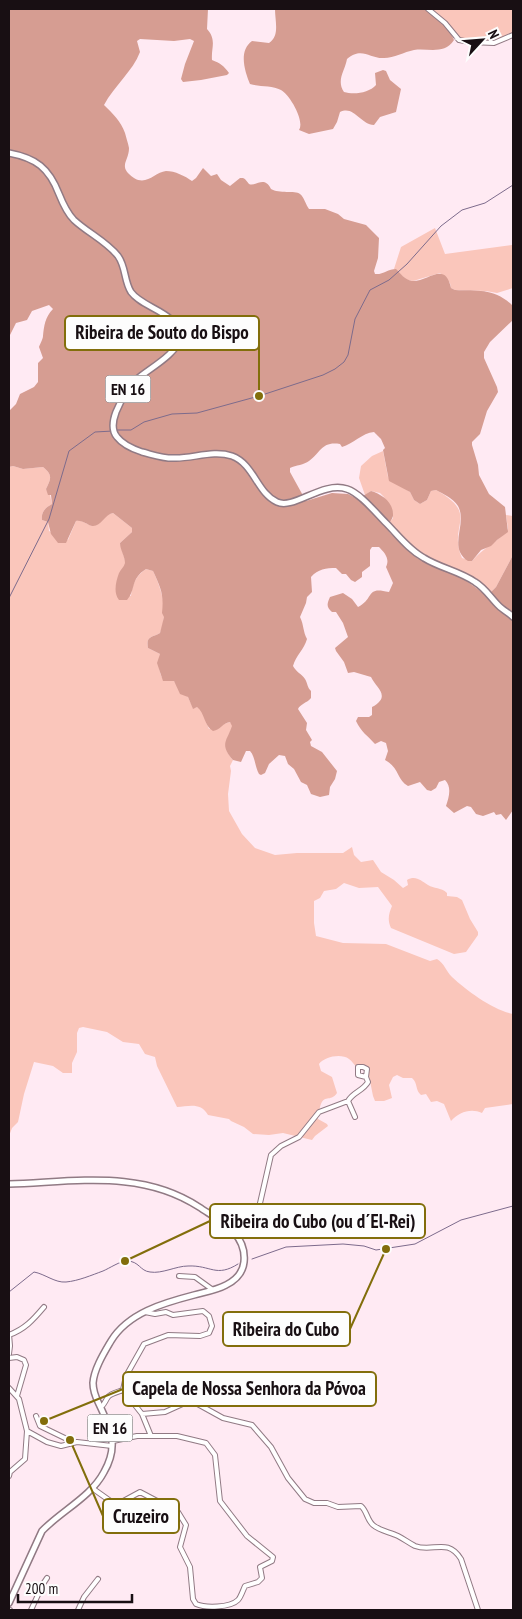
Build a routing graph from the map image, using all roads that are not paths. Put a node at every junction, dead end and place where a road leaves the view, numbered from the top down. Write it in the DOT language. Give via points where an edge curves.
graph roads {
  1 [pos="428,9"];
  2 [pos="513,35"];
  3 [pos="9,153"];
  4 [pos="513,616"];
  5 [pos="366,1077"];
  6 [pos="348,1101"];
  7 [pos="354,1117"];
  8 [pos="9,1184"];
  9 [pos="227,1225"];
  10 [pos="179,1276"];
  11 [pos="213,1290"];
  12 [pos="44,1307"];
  13 [pos="145,1312"];
  14 [pos="9,1334"];
  15 [pos="9,1354"];
  16 [pos="9,1358"];
  17 [pos="9,1388"];
  18 [pos="123,1390"];
  19 [pos="17,1396"];
  20 [pos="100,1407"];
  21 [pos="142,1414"];
  22 [pos="36,1416"];
  23 [pos="27,1431"];
  24 [pos="151,1436"];
  25 [pos="74,1443"];
  26 [pos="113,1444"];
  27 [pos="9,1476"];
  28 [pos="92,1488"];
  29 [pos="47,1578"];
  30 [pos="98,1580"];
  31 [pos="9,1603"];
  32 [pos="31,1610"];
  33 [pos="78,1610"];
  34 [pos="478,1610"];
  1 -- 2 [label="street" via="459,40 494,43"];
  3 -- 4 [label="main road, EN 16" via="21,155 43,167 69,215 118,256 133,295 172,321 178,331 179,340 172,352 138,378 121,401 113,427 121,442 138,451 167,459 210,454 231,456 247,466 269,496 280,503 291,503 324,490 346,488 422,558 474,581"];
  5 -- 6 [label="street" via="365,1087"];
  6 -- 7 [label="street"];
  6 -- 9 [label="street" via="319,1112 299,1137 271,1155 258,1212"];
  8 -- 9 [label="main road, EN 16" via="112,1180 143,1184 170,1191"];
  9 -- 11 [label="main road, EN 16" via="243,1246 244,1265 234,1280"];
  10 -- 11 [label="street" via="195,1276"];
  11 -- 13 [label="main road, EN 16"];
  12 -- 14 [label="street" via="29,1325"];
  13 -- 18 [label="street" via="173,1315 203,1311 209,1316 212,1326 209,1333 200,1336 168,1335 144,1344 126,1376"];
  13 -- 20 [label="main road, EN 16" via="132,1318 118,1331 99,1365 93,1384"];
  14 -- 15 [label="street"];
  16 -- 19 [label="street" via="24,1360 26,1365"];
  17 -- 19 [label="street"];
  18 -- 20 [label="street" via="112,1393"];
  18 -- 21 [label="street"];
  19 -- 23 [label="street"];
  20 -- 26 [label="main road, EN 16" via="110,1426"];
  21 -- 24 [label="street"];
  21 -- 34 [label="street" via="166,1412 194,1402 223,1418 252,1425 306,1499 338,1508 361,1506 378,1529 416,1546 444,1546 456,1552 461,1558"];
  22 -- 25 [label="street" via="40,1426"];
  23 -- 25 [label="street" via="61,1446"];
  23 -- 27 [label="street" via="24,1459"];
  24 -- 26 [label="street" via="138,1436"];
  24 -- 28 [label="street" via="177,1436 206,1443 215,1455 220,1501 246,1536 273,1557 272,1561 260,1567 262,1578 245,1586 239,1600 215,1607 196,1604 190,1567 180,1547 186,1525 178,1512 140,1492 116,1505"];
  25 -- 26 [label="street"];
  26 -- 28 [label="main road, EN 16" via="107,1467"];
  28 -- 31 [label="main road, EN 16" via="42,1532"];
  29 -- 32 [label="street"];
  30 -- 33 [label="street"];
}
